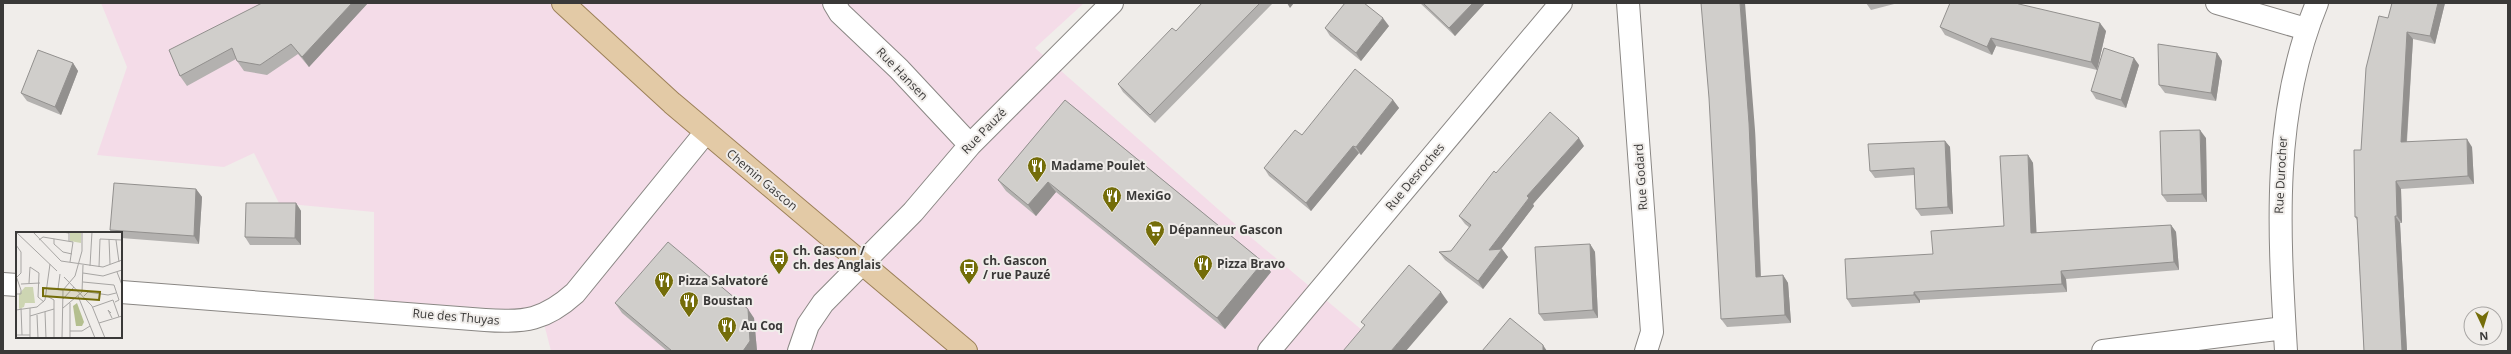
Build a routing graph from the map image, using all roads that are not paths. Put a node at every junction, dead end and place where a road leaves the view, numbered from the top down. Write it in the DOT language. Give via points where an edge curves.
graph roads {
  1 [pos="563,3"];
  2 [pos="834,3"];
  3 [pos="1112,3"];
  4 [pos="1561,3"];
  5 [pos="1628,3"];
  6 [pos="2217,3"];
  7 [pos="2317,3"];
  8 [pos="2306,29"];
  9 [pos="706,132"];
  10 [pos="970,144"];
  11 [pos="861,264"];
  12 [pos="3,284"];
  13 [pos="16,285"];
  14 [pos="122,292"];
  15 [pos="2284,328"];
  16 [pos="799,351"];
  17 [pos="966,351"];
  18 [pos="1269,351"];
  19 [pos="1646,351"];
  20 [pos="2103,351"];
  21 [pos="2286,351"];
  1 -- 9 [label="main road, Chemin Gascon"];
  2 -- 10 [label="street, Rue Hansen" via="840,13 899,69"];
  3 -- 10 [label="street, Rue Pauzé"];
  4 -- 18 [label="street, Rue Desroches"];
  5 -- 19 [label="street, Rue Godard" via="1652,332"];
  6 -- 8 [label="street"];
  7 -- 8 [label="street, Rue Durocher"];
  8 -- 15 [label="street, Rue Durocher" via="2283,129 2278,212"];
  9 -- 11 [label="main road, Chemin Gascon"];
  9 -- 14 [label="street, Rue des Thuyas" via="575,293 552,312 532,320 513,322"];
  10 -- 11 [label="street, Rue Pauzé" via="913,212"];
  11 -- 16 [label="street, Rue Pauzé" via="812,317"];
  11 -- 17 [label="main road, Chemin Gascon"];
  12 -- 13 [label="street"];
  15 -- 20 [label="street"];
  15 -- 21 [label="street, Rue Durocher"];
}
